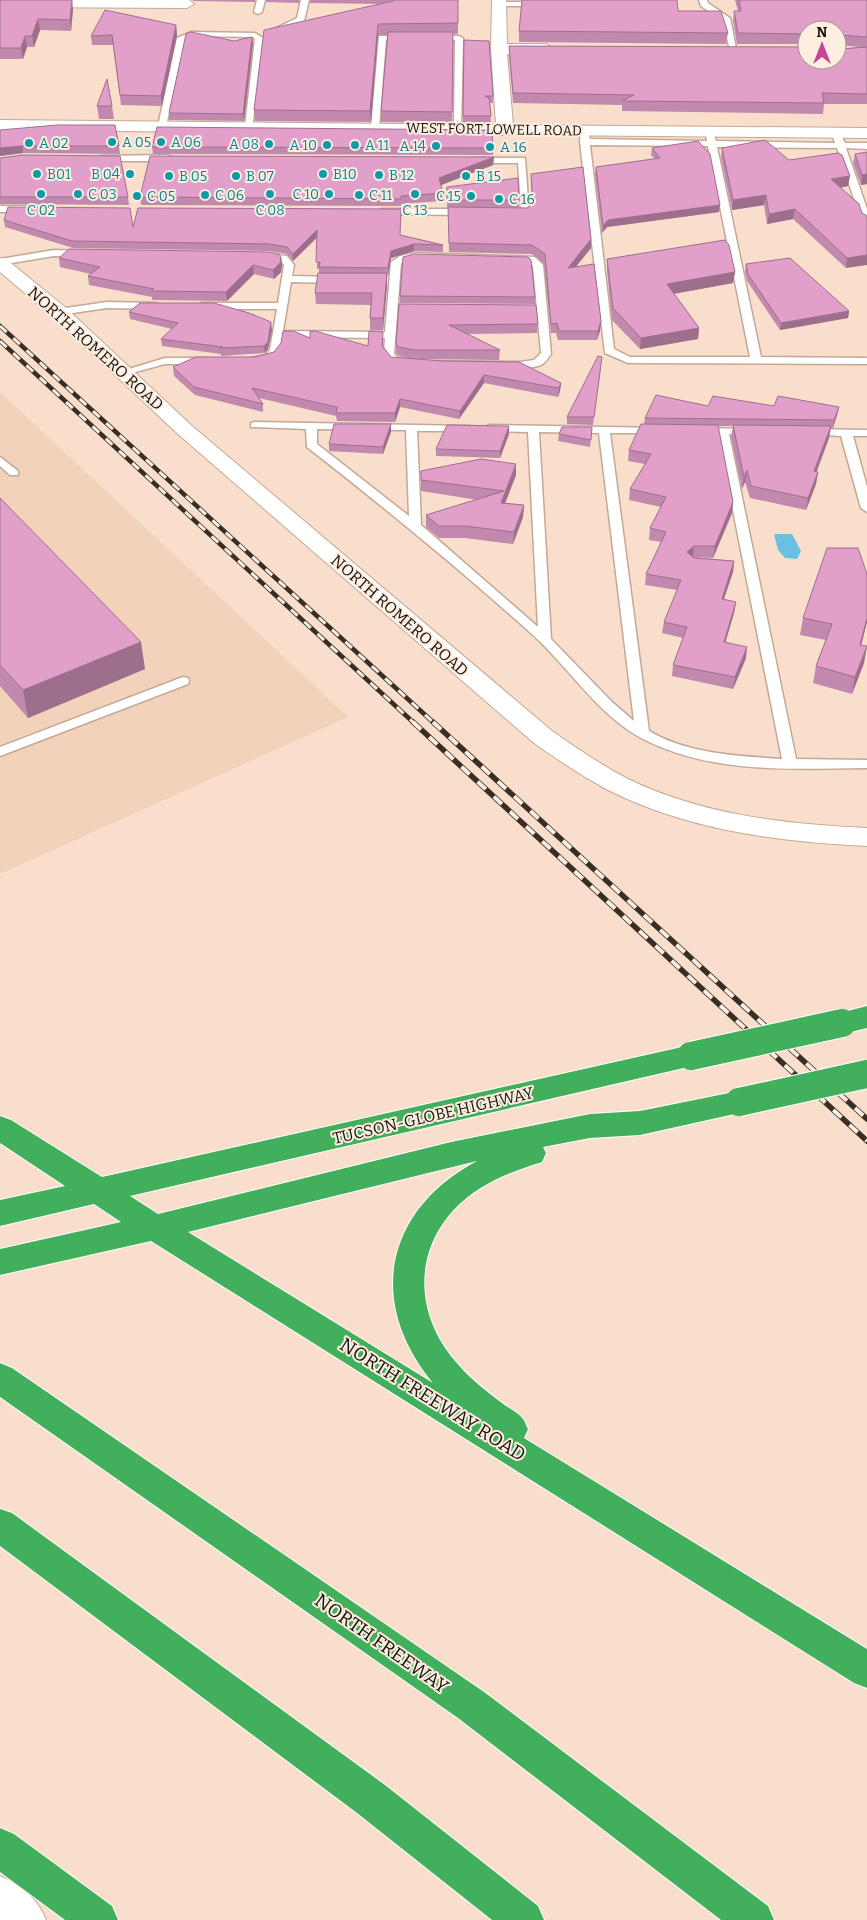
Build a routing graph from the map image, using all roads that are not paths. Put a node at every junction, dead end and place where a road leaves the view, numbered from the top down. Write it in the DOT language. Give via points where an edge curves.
graph roads {
  1 [pos="261,0"];
  2 [pos="305,0"];
  3 [pos="703,0"];
  4 [pos="499,2"];
  5 [pos="519,2"];
  6 [pos="0,3"];
  7 [pos="187,4"];
  8 [pos="554,4"];
  9 [pos="258,12"];
  10 [pos="259,38"];
  11 [pos="499,49"];
  12 [pos="558,49"];
  13 [pos="714,51"];
  14 [pos="734,51"];
  15 [pos="752,51"];
  16 [pos="0,125"];
  17 [pos="162,126"];
  18 [pos="249,127"];
  19 [pos="374,128"];
  20 [pos="458,129"];
  21 [pos="505,129"];
  22 [pos="867,133"];
  23 [pos="584,136"];
  24 [pos="711,137"];
  25 [pos="838,139"];
  26 [pos="867,146"];
  27 [pos="180,158"];
  28 [pos="93,159"];
  29 [pos="464,159"];
  30 [pos="0,209"];
  31 [pos="38,209"];
  32 [pos="371,212"];
  33 [pos="478,212"];
  34 [pos="497,212"];
  35 [pos="867,223"];
  36 [pos="100,254"];
  37 [pos="252,256"];
  38 [pos="0,262"];
  39 [pos="287,279"];
  40 [pos="346,280"];
  41 [pos="169,306"];
  42 [pos="186,306"];
  43 [pos="282,306"];
  44 [pos="59,312"];
  45 [pos="277,334"];
  46 [pos="390,335"];
  47 [pos="220,360"];
  48 [pos="247,360"];
  49 [pos="756,360"];
  50 [pos="867,361"];
  51 [pos="124,372"];
  52 [pos="255,425"];
  53 [pos="312,426"];
  54 [pos="411,427"];
  55 [pos="533,429"];
  56 [pos="604,430"];
  57 [pos="722,431"];
  58 [pos="767,431"];
  59 [pos="802,432"];
  60 [pos="846,432"];
  61 [pos="867,433"];
  62 [pos="0,460"];
  63 [pos="14,473"];
  64 [pos="867,508"];
  65 [pos="415,525"];
  66 [pos="545,639"];
  67 [pos="183,680"];
  68 [pos="642,732"];
  69 [pos="0,752"];
  70 [pos="790,764"];
  71 [pos="867,764"];
  72 [pos="867,837"];
  73 [pos="854,1020"];
  74 [pos="867,1074"];
  75 [pos="640,1123"];
  76 [pos="0,1128"];
  77 [pos="99,1191"];
  78 [pos="0,1213"];
  79 [pos="156,1227"];
  80 [pos="0,1262"];
  81 [pos="0,1378"];
  82 [pos="634,1523"];
  83 [pos="0,1525"];
  84 [pos="867,1670"];
  85 [pos="0,1848"];
  86 [pos="0,1896"];
  87 [pos="26,1920"];
  88 [pos="98,1920"];
  89 [pos="524,1920"];
  90 [pos="754,1920"];
  1 -- 9 [label="lane"];
  2 -- 10 [label="lane" via="301,19"];
  3 -- 14 [label="lane" via="727,20"];
  4 -- 5 [label="lane"];
  4 -- 11 [label="street"];
  5 -- 8 [label="lane"];
  6 -- 7 [label="street"];
  10 -- 17 [label="lane" via="255,35 191,34 181,38"];
  10 -- 18 [label="lane"];
  11 -- 12 [label="street"];
  11 -- 21 [label="street"];
  13 -- 14 [label="street"];
  14 -- 15 [label="street"];
  16 -- 17 [label="street, WEST FORT LOWELL ROAD"];
  17 -- 18 [label="street, WEST FORT LOWELL ROAD"];
  18 -- 19 [label="street, WEST FORT LOWELL ROAD"];
  19 -- 20 [label="street, WEST FORT LOWELL ROAD"];
  19 -- 20 [label="lane" via="382,38 458,38"];
  20 -- 21 [label="street, WEST FORT LOWELL ROAD"];
  21 -- 23 [label="street, WEST FORT LOWELL ROAD"];
  22 -- 25 [label="street, WEST FORT LOWELL ROAD"];
  23 -- 24 [label="street, WEST FORT LOWELL ROAD"];
  23 -- 49 [label="lane" via="609,351 628,360"];
  24 -- 25 [label="street, WEST FORT LOWELL ROAD"];
  24 -- 49 [label="lane"];
  25 -- 26 [label="lane"];
  25 -- 35 [label="lane"];
  27 -- 28 [label="lane"];
  29 -- 34 [label="lane" via="522,160 526,212"];
  30 -- 31 [label="lane"];
  32 -- 33 [label="lane"];
  36 -- 38 [label="lane" via="54,253"];
  37 -- 39 [label="lane" via="284,258 289,265"];
  38 -- 44 [label="street, NORTH ROMERO ROAD"];
  39 -- 40 [label="lane"];
  39 -- 43 [label="lane"];
  41 -- 44 [label="lane" via="106,305"];
  42 -- 43 [label="lane"];
  43 -- 45 [label="lane"];
  44 -- 51 [label="street, NORTH ROMERO ROAD"];
  45 -- 46 [label="lane"];
  45 -- 48 [label="lane" via="275,350 270,357"];
  46 -- 46 [label="lane" via="397,308 389,280 396,262 402,258 532,259 538,265 537,309 546,354 537,363 414,364 395,361 389,354"];
  47 -- 51 [label="lane" via="165,361"];
  49 -- 50 [label="lane"];
  51 -- 72 [label="street, NORTH ROMERO ROAD" via="192,437 543,737 583,766 642,796 713,819 787,833"];
  52 -- 53 [label="lane"];
  53 -- 54 [label="lane"];
  53 -- 65 [label="lane" via="311,445"];
  54 -- 55 [label="lane"];
  54 -- 65 [label="lane"];
  55 -- 56 [label="lane"];
  55 -- 66 [label="lane"];
  56 -- 57 [label="lane"];
  56 -- 68 [label="lane"];
  57 -- 58 [label="lane"];
  57 -- 70 [label="lane" via="745,564"];
  59 -- 60 [label="lane"];
  60 -- 61 [label="lane"];
  60 -- 64 [label="lane"];
  62 -- 63 [label="lane"];
  65 -- 66 [label="lane"];
  66 -- 68 [label="lane" via="617,714"];
  67 -- 69 [label="lane"];
  68 -- 70 [label="lane" via="651,738 703,753"];
  70 -- 71 [label="lane"];
  73 -- 77 [label="highway, TUCSON-GLOBE HIGHWAY, bridge"];
  74 -- 75 [label="highway, bridge"];
  75 -- 79 [label="highway" via="590,1126 451,1154"];
  75 -- 82 [label="highway" via="608,1137 516,1157 474,1175 440,1202 427,1219 416,1242 409,1275 409,1298 416,1325 428,1351 443,1372 482,1407"];
  76 -- 77 [label="highway, NORTH FREEWAY ROAD"];
  77 -- 78 [label="highway, TUCSON-GLOBE HIGHWAY"];
  77 -- 79 [label="highway, NORTH FREEWAY ROAD"];
  79 -- 80 [label="highway"];
  79 -- 82 [label="highway, NORTH FREEWAY ROAD"];
  81 -- 90 [label="highway, NORTH FREEWAY" via="471,1705"];
  82 -- 84 [label="highway, NORTH FREEWAY ROAD"];
  83 -- 89 [label="highway" via="371,1799"];
  85 -- 88 [label="highway"];
  86 -- 87 [label="street"];
}
